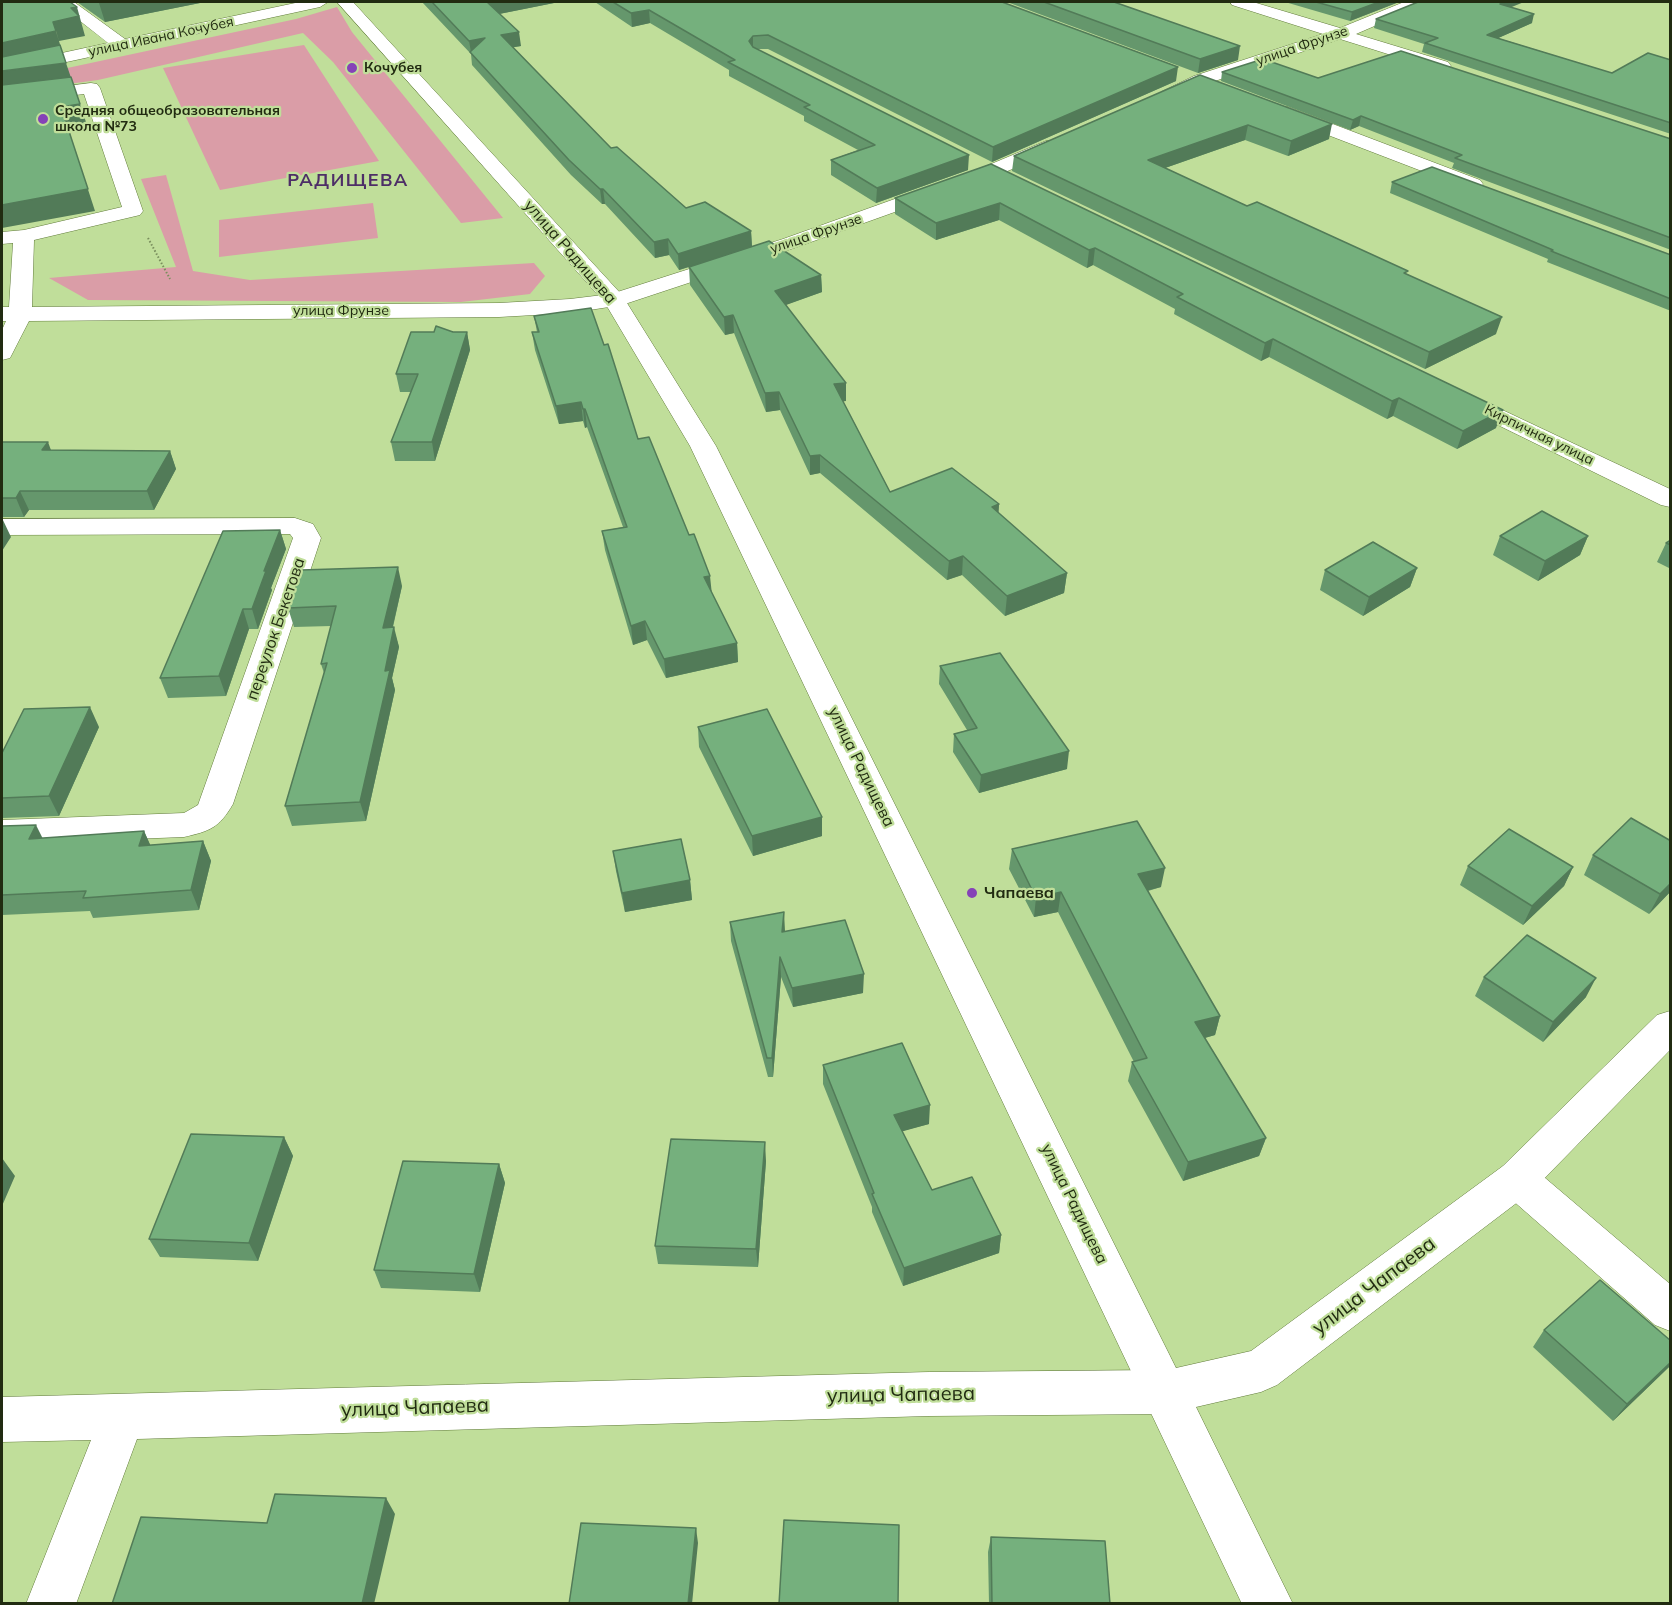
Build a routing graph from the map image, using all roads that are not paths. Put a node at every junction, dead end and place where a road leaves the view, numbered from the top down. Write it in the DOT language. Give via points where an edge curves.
graph roads {
  1 [pos="64,2"];
  2 [pos="320,2"];
  3 [pos="345,2"];
  4 [pos="1238,2"];
  5 [pos="1417,2"];
  6 [pos="1343,33"];
  7 [pos="122,45"];
  8 [pos="2,71"];
  9 [pos="1456,71"];
  10 [pos="1178,72"];
  11 [pos="1200,80"];
  12 [pos="1234,93"];
  13 [pos="2,99"];
  14 [pos="1154,102"];
  15 [pos="1267,105"];
  16 [pos="1067,139"];
  17 [pos="970,160"];
  18 [pos="992,171"];
  19 [pos="1013,181"];
  20 [pos="1491,191"];
  21 [pos="24,236"];
  22 [pos="2,238"];
  23 [pos="614,300"];
  24 [pos="11,314"];
  25 [pos="2,353"];
  26 [pos="1444,389"];
  27 [pos="1671,499"];
  28 [pos="2,527"];
  29 [pos="2,832"];
  30 [pos="1671,1026"];
  31 [pos="1517,1179"];
  32 [pos="1671,1311"];
  33 [pos="1166,1392"];
  34 [pos="123,1416"];
  35 [pos="2,1420"];
  36 [pos="51,1604"];
  37 [pos="1268,1604"];
  1 -- 7 [label="street"];
  2 -- 7 [label="street, улица Ивана Кочубея"];
  3 -- 23 [label="street, улица Радищева"];
  4 -- 6 [label="street"];
  5 -- 6 [label="street, улица Фрунзе"];
  6 -- 9 [label="street"];
  6 -- 11 [label="street, улица Фрунзе"];
  7 -- 8 [label="street, улица Ивана Кочубея"];
  10 -- 11 [label="street"];
  11 -- 12 [label="street"];
  11 -- 14 [label="street, улица Фрунзе"];
  13 -- 21 [label="street" via="92,88 133,211"];
  15 -- 20 [label="street"];
  16 -- 18 [label="street, улица Фрунзе"];
  17 -- 18 [label="street"];
  18 -- 19 [label="street"];
  18 -- 23 [label="street, улица Фрунзе"];
  21 -- 22 [label="street"];
  21 -- 24 [label="street"];
  23 -- 24 [label="street, улица Фрунзе" via="499,310"];
  23 -- 33 [label="street, улица Радищева" via="703,446"];
  24 -- 25 [label="street"];
  26 -- 27 [label="street, Кирпичная улица"];
  28 -- 29 [label="street, переулок Бекетова" via="295,526 307,538 216,804 208,817 184,825"];
  30 -- 31 [label="street, улица Чапаева"];
  31 -- 32 [label="street"];
  31 -- 33 [label="street, улица Чапаева" via="1261,1370"];
  33 -- 34 [label="street, улица Чапаева" via="929,1394"];
  33 -- 37 [label="street, улица Радищева"];
  34 -- 35 [label="street, улица Чапаева"];
  34 -- 36 [label="street"];
}
